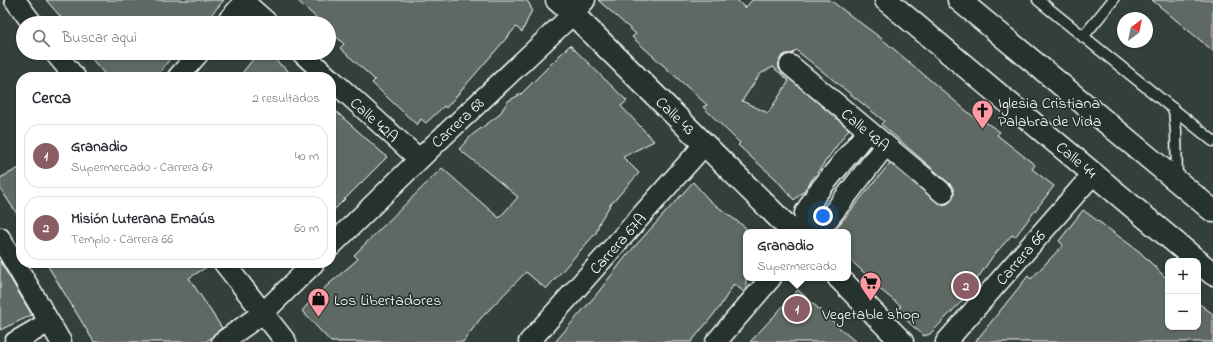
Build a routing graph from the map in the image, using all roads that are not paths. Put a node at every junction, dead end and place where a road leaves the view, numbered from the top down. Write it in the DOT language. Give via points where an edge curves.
graph roads {
  1 [pos="15,0"];
  2 [pos="886,0"];
  3 [pos="959,0"];
  4 [pos="1038,0"];
  5 [pos="1113,0"];
  6 [pos="245,1"];
  7 [pos="571,5"];
  8 [pos="27,16"];
  9 [pos="232,16"];
  10 [pos="261,16"];
  11 [pos="1083,37"];
  12 [pos="61,60"];
  13 [pos="193,60"];
  14 [pos="310,60"];
  15 [pos="790,65"];
  16 [pos="71,72"];
  17 [pos="182,72"];
  18 [pos="323,72"];
  19 [pos="336,84"];
  20 [pos="1174,109"];
  21 [pos="868,131"];
  22 [pos="1213,141"];
  23 [pos="705,144"];
  24 [pos="885,146"];
  25 [pos="419,159"];
  26 [pos="1094,173"];
  27 [pos="1177,182"];
  28 [pos="943,193"];
  29 [pos="1213,211"];
  30 [pos="790,229"];
  31 [pos="803,229"];
  32 [pos="819,229"];
  33 [pos="0,238"];
  34 [pos="336,241"];
  35 [pos="16,265"];
  36 [pos="18,268"];
  37 [pos="228,268"];
  38 [pos="309,268"];
  39 [pos="1213,274"];
  40 [pos="768,281"];
  41 [pos="842,281"];
  42 [pos="263,313"];
  43 [pos="49,322"];
  44 [pos="15,342"];
  45 [pos="61,342"];
  46 [pos="222,342"];
  47 [pos="273,342"];
  48 [pos="286,342"];
  49 [pos="529,342"];
  50 [pos="716,342"];
  51 [pos="902,342"];
  52 [pos="946,342"];
  1 -- 8 [label="street"];
  2 -- 26 [label="main road, Calle 44"];
  3 -- 27 [label="main road"];
  4 -- 11 [label="lane"];
  5 -- 11 [label="lane"];
  6 -- 9 [label="street"];
  6 -- 10 [label="street"];
  7 -- 23 [label="main road, Calle 43"];
  7 -- 25 [label="street, Carrera 68"];
  11 -- 20 [label="lane"];
  12 -- 16 [label="street"];
  13 -- 17 [label="street"];
  14 -- 18 [label="street"];
  15 -- 21 [label="street, Calle 43A"];
  19 -- 25 [label="street, Calle 42A"];
  20 -- 22 [label="lane"];
  20 -- 27 [label="lane"];
  21 -- 24 [label="street, Calle 43A"];
  21 -- 31 [label="street" via="817,193 805,213"];
  23 -- 30 [label="main road, Calle 43"];
  23 -- 49 [label="street, Carrera 67A"];
  24 -- 28 [label="street, Calle 43A"];
  24 -- 32 [label="street"];
  25 -- 34 [label="street, Carrera 68"];
  26 -- 39 [label="main road, Calle 44"];
  26 -- 52 [label="street, Carrera 66"];
  27 -- 29 [label="main road"];
  33 -- 35 [label="street"];
  36 -- 43 [label="street"];
  37 -- 42 [label="street"];
  38 -- 42 [label="street"];
  40 -- 50 [label="street"];
  41 -- 51 [label="main road"];
  42 -- 46 [label="street"];
  42 -- 47 [label="street"];
  42 -- 48 [label="street"];
  43 -- 44 [label="street"];
  43 -- 45 [label="street"];
}
